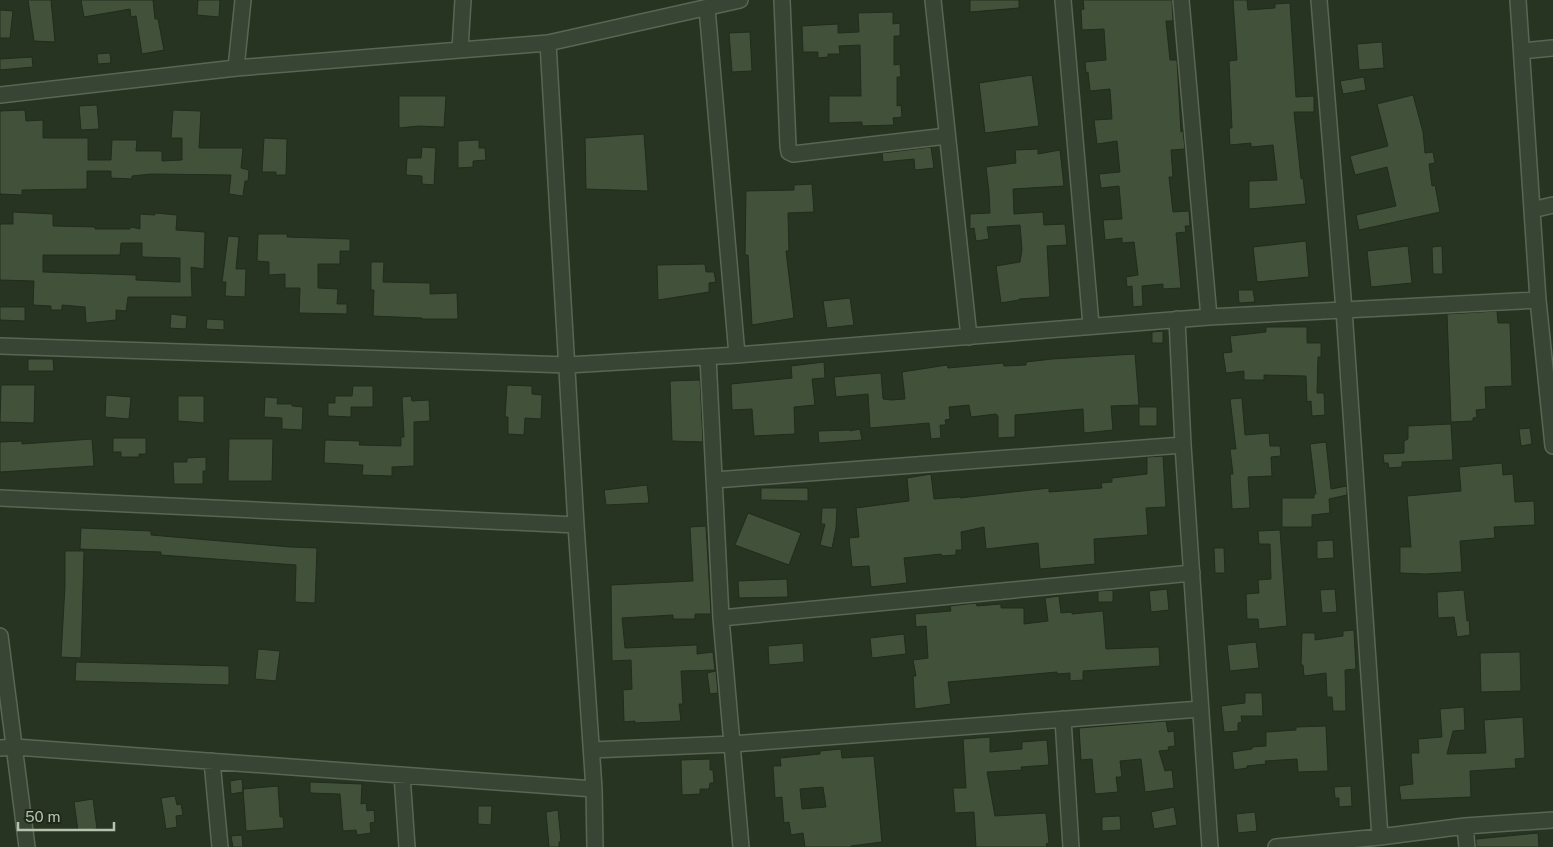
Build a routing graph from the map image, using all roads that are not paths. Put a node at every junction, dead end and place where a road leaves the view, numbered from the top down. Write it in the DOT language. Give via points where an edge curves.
graph roads {
  1 [pos="243,0"];
  2 [pos="463,0"];
  3 [pos="740,0"];
  4 [pos="782,0"];
  5 [pos="933,0"];
  6 [pos="1064,0"];
  7 [pos="1181,0"];
  8 [pos="1319,0"];
  9 [pos="1518,0"];
  10 [pos="707,8"];
  11 [pos="548,43"];
  12 [pos="1553,48"];
  13 [pos="460,49"];
  14 [pos="1522,51"];
  15 [pos="236,68"];
  16 [pos="0,95"];
  17 [pos="947,136"];
  18 [pos="1553,205"];
  19 [pos="1532,210"];
  20 [pos="1538,300"];
  21 [pos="1344,310"];
  22 [pos="1209,317"];
  23 [pos="1178,319"];
  24 [pos="1092,326"];
  25 [pos="969,337"];
  26 [pos="0,346"];
  27 [pos="737,355"];
  28 [pos="708,357"];
  29 [pos="568,365"];
  30 [pos="1183,445"];
  31 [pos="1553,446"];
  32 [pos="715,480"];
  33 [pos="0,498"];
  34 [pos="576,525"];
  35 [pos="1192,573"];
  36 [pos="721,618"];
  37 [pos="0,636"];
  38 [pos="1201,709"];
  39 [pos="1063,719"];
  40 [pos="732,744"];
  41 [pos="8,747"];
  42 [pos="592,750"];
  43 [pos="212,761"];
  44 [pos="402,775"];
  45 [pos="594,789"];
  46 [pos="1553,820"];
  47 [pos="1465,826"];
  48 [pos="1380,837"];
  49 [pos="27,847"];
  50 [pos="220,847"];
  51 [pos="407,847"];
  52 [pos="595,847"];
  53 [pos="741,847"];
  54 [pos="1071,847"];
  55 [pos="1210,847"];
  56 [pos="1276,847"];
  57 [pos="1467,847"];
  1 -- 15 [label="street"];
  2 -- 13 [label="street"];
  3 -- 10 [label="street"];
  4 -- 17 [label="street" via="789,152"];
  5 -- 17 [label="street"];
  6 -- 24 [label="street"];
  7 -- 22 [label="street"];
  8 -- 21 [label="street"];
  9 -- 14 [label="street"];
  10 -- 11 [label="street"];
  10 -- 27 [label="street"];
  11 -- 13 [label="street"];
  11 -- 29 [label="street"];
  12 -- 14 [label="street"];
  13 -- 15 [label="street"];
  14 -- 19 [label="street"];
  15 -- 16 [label="street"];
  17 -- 25 [label="street"];
  18 -- 19 [label="street"];
  19 -- 20 [label="street"];
  20 -- 21 [label="street"];
  20 -- 31 [label="street"];
  21 -- 22 [label="street"];
  21 -- 48 [label="street"];
  22 -- 23 [label="street"];
  23 -- 24 [label="street"];
  23 -- 30 [label="street"];
  24 -- 25 [label="street"];
  25 -- 27 [label="street"];
  26 -- 29 [label="street"];
  27 -- 28 [label="street"];
  28 -- 29 [label="street"];
  28 -- 32 [label="street"];
  29 -- 34 [label="street"];
  30 -- 32 [label="street"];
  30 -- 35 [label="street"];
  32 -- 36 [label="street"];
  33 -- 34 [label="street"];
  34 -- 42 [label="street"];
  35 -- 36 [label="street"];
  35 -- 38 [label="street"];
  36 -- 40 [label="street"];
  37 -- 41 [label="street"];
  38 -- 39 [label="street"];
  38 -- 55 [label="street"];
  39 -- 40 [label="street"];
  39 -- 54 [label="street"];
  40 -- 42 [label="street"];
  40 -- 53 [label="street"];
  41 -- 43 [label="street"];
  41 -- 49 [label="street"];
  42 -- 45 [label="street"];
  43 -- 44 [label="street"];
  43 -- 50 [label="street"];
  44 -- 45 [label="street"];
  44 -- 51 [label="street"];
  45 -- 52 [label="street"];
  46 -- 47 [label="street"];
  47 -- 48 [label="street"];
  47 -- 57 [label="street"];
  48 -- 56 [label="street"];
}
